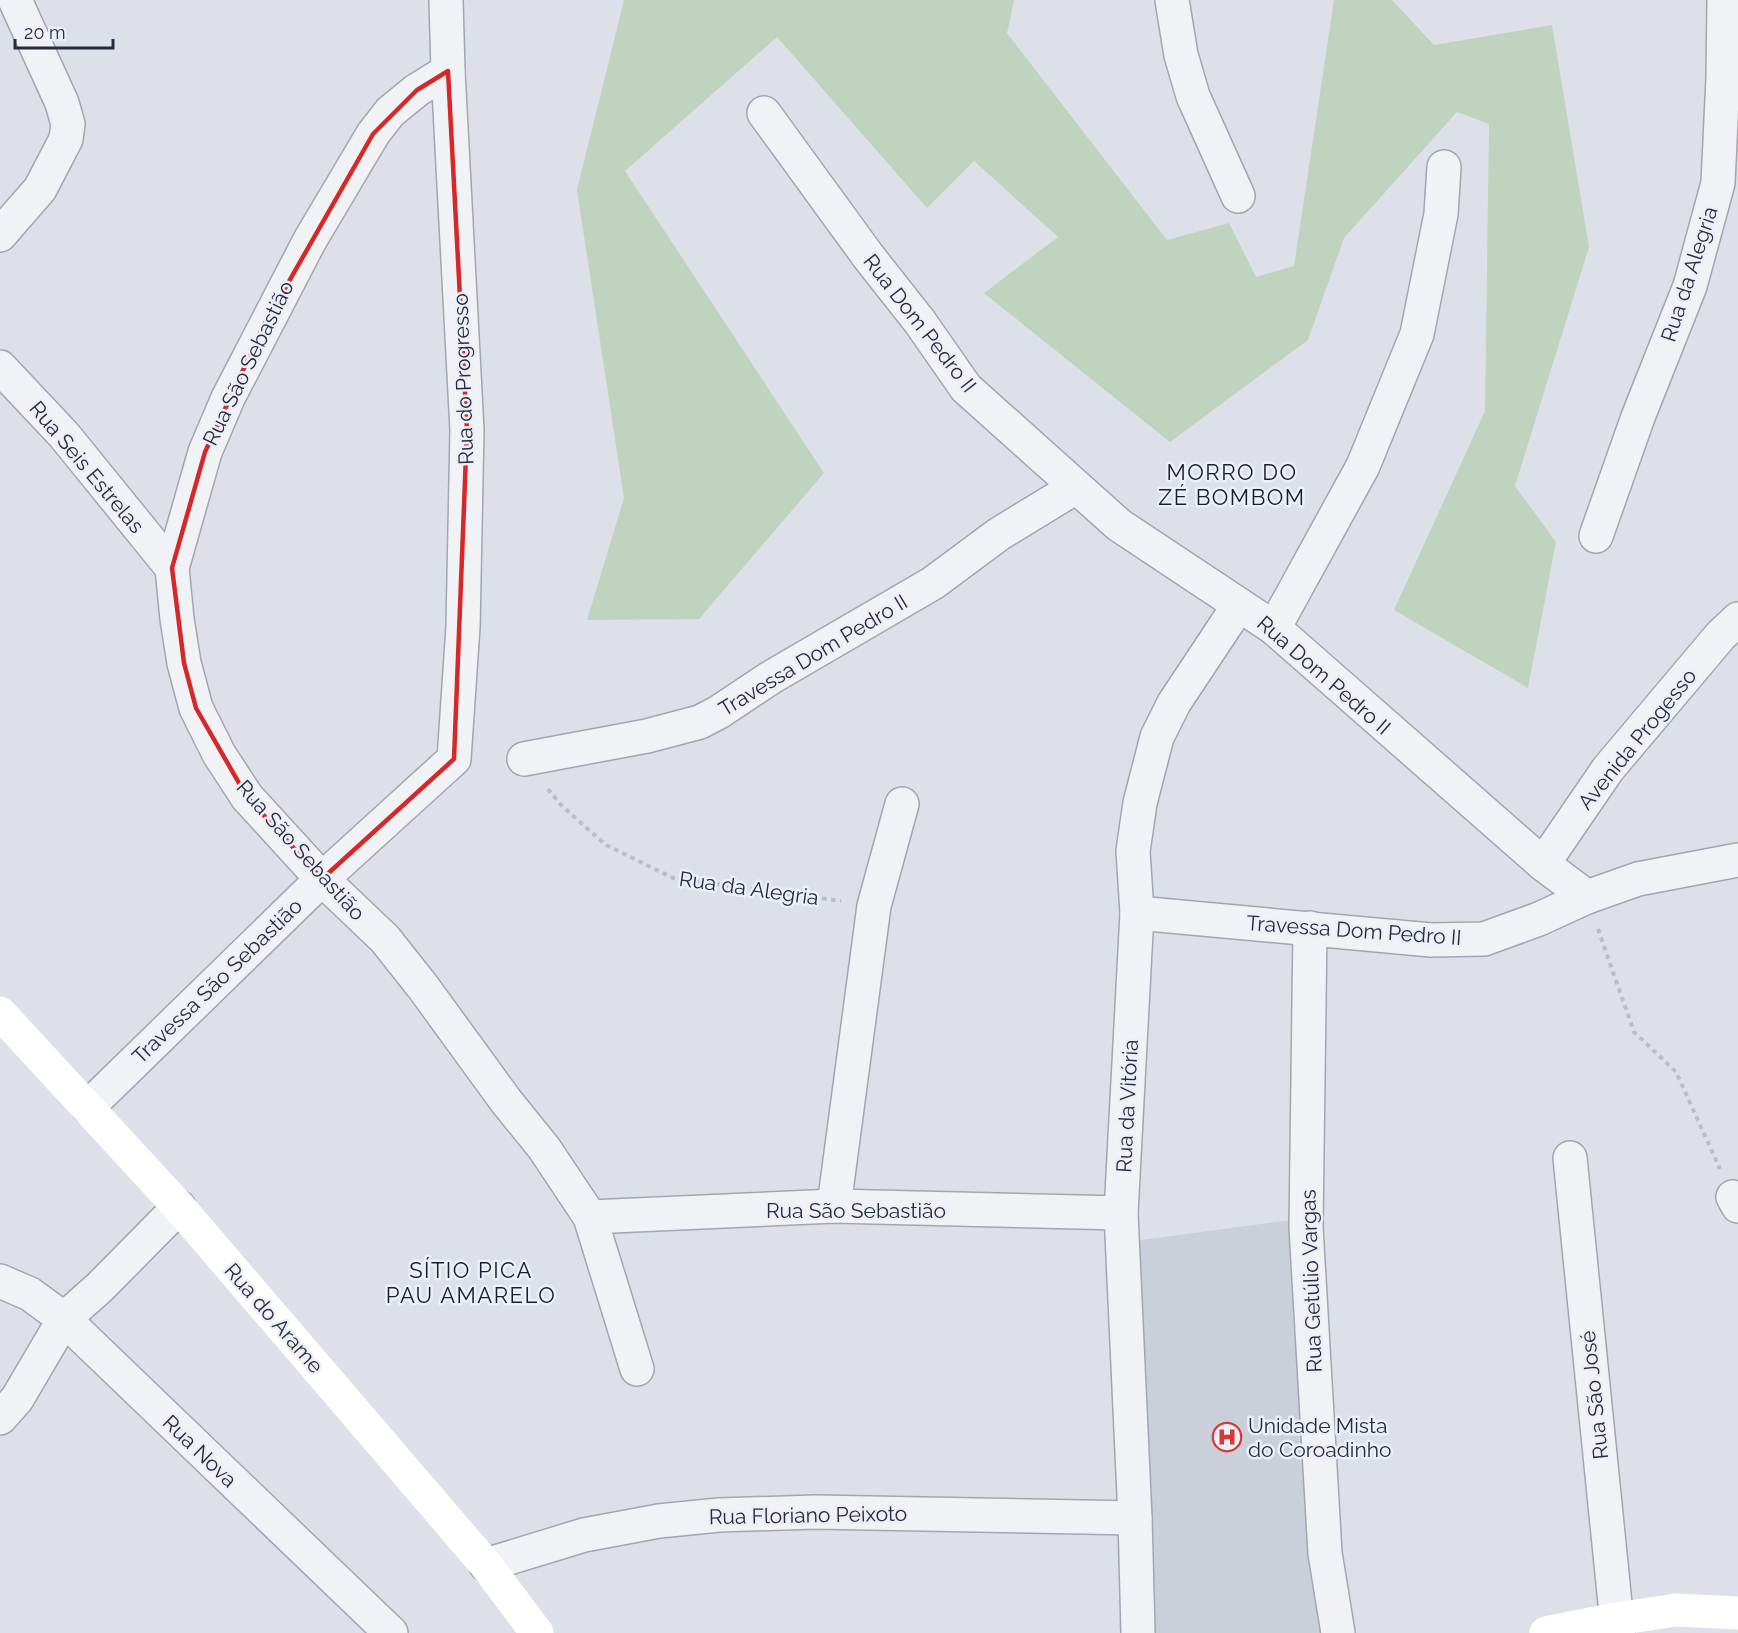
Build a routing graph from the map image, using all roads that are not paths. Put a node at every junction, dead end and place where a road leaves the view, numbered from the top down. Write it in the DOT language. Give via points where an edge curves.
graph roads {
  1 [pos="15,0"];
  2 [pos="446,0"];
  3 [pos="1172,0"];
  4 [pos="1724,0"];
  5 [pos="448,71"];
  6 [pos="764,113"];
  7 [pos="1444,166"];
  8 [pos="1238,196"];
  9 [pos="0,235"];
  10 [pos="0,367"];
  11 [pos="1076,487"];
  12 [pos="1596,536"];
  13 [pos="172,568"];
  14 [pos="1239,605"];
  15 [pos="1738,619"];
  16 [pos="1274,628"];
  17 [pos="454,759"];
  18 [pos="524,759"];
  19 [pos="902,804"];
  20 [pos="1738,860"];
  21 [pos="1543,864"];
  22 [pos="322,879"];
  23 [pos="1587,897"];
  24 [pos="1137,913"];
  25 [pos="1310,928"];
  26 [pos="0,1013"];
  27 [pos="88,1107"];
  28 [pos="1570,1158"];
  29 [pos="834,1206"];
  30 [pos="179,1207"];
  31 [pos="1121,1213"];
  32 [pos="590,1217"];
  33 [pos="0,1281"];
  34 [pos="64,1319"];
  35 [pos="637,1369"];
  36 [pos="0,1418"];
  37 [pos="1135,1518"];
  38 [pos="486,1565"];
  39 [pos="1738,1613"];
  40 [pos="1617,1626"];
  41 [pos="391,1633"];
  42 [pos="537,1633"];
  43 [pos="1138,1633"];
  44 [pos="1338,1633"];
  45 [pos="1546,1633"];
  1 -- 9 [label="street" via="68,124 66,139 40,189"];
  2 -- 5 [label="street, Rua do Progresso"];
  3 -- 8 [label="street" via="1193,96"];
  4 -- 12 [label="street, Rua da Alegria" via="1718,183 1689,286"];
  5 -- 13 [label="street, Rua São Sebastião" via="390,112 310,240 228,398 205,452"];
  5 -- 17 [label="street, Rua do Progresso" via="467,430 463,627"];
  6 -- 11 [label="street, Rua Dom Pedro II" via="966,388"];
  7 -- 16 [label="street" via="1441,214 1417,334 1362,466"];
  10 -- 13 [label="street, Rua Seis Estrelas" via="64,435"];
  11 -- 14 [label="street, Rua Dom Pedro II" via="1119,525"];
  11 -- 18 [label="street, Travessa Dom Pedro II" via="999,534 933,583 700,722"];
  13 -- 22 [label="street, Rua São Sebastião" via="182,652 196,708 247,797"];
  14 -- 16 [label="street, Rua Dom Pedro II"];
  14 -- 24 [label="street, Rua da Vitória" via="1174,703 1157,737 1140,803 1133,851"];
  15 -- 21 [label="street, Avenida Progesso" via="1608,769"];
  16 -- 21 [label="street, Rua Dom Pedro II"];
  17 -- 22 [label="street, Travessa São Sebastião"];
  19 -- 29 [label="street" via="874,906"];
  20 -- 23 [label="street, Travessa Dom Pedro II" via="1638,879"];
  21 -- 23 [label="street, Rua Dom Pedro II"];
  22 -- 27 [label="street, Travessa São Sebastião"];
  22 -- 32 [label="street, Rua São Sebastião" via="385,939 544,1148"];
  23 -- 25 [label="street, Travessa Dom Pedro II" via="1484,939 1431,940"];
  24 -- 25 [label="street, Travessa Dom Pedro II"];
  24 -- 31 [label="street, Rua da Vitória"];
  25 -- 44 [label="street, Rua Getúlio Vargas" via="1306,1227 1324,1552"];
  26 -- 27 [label="main road, Rua do Arame"];
  27 -- 30 [label="main road, Rua do Arame"];
  28 -- 40 [label="street, Rua São José"];
  29 -- 31 [label="street, Rua São Sebastião"];
  29 -- 32 [label="street, Rua São Sebastião"];
  30 -- 34 [label="street"];
  30 -- 38 [label="main road, Rua do Arame"];
  31 -- 37 [label="street, Rua da Vitória"];
  32 -- 35 [label="street, Rua São Sebastião"];
  33 -- 34 [label="street, Rua Nova" via="30,1294"];
  34 -- 36 [label="street" via="17,1399"];
  34 -- 41 [label="street, Rua Nova"];
  37 -- 38 [label="street, Rua Floriano Peixoto" via="815,1512 719,1515 584,1535"];
  37 -- 43 [label="street, Rua da Vitória"];
  38 -- 42 [label="main road, Rua do Arame"];
  39 -- 40 [label="main road" via="1676,1610"];
  40 -- 45 [label="main road"];
}
